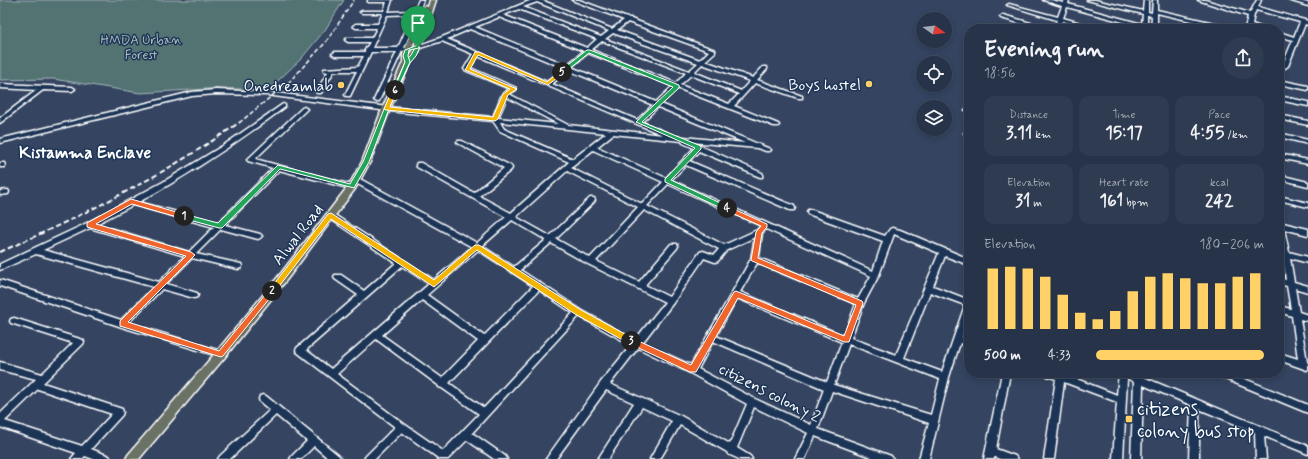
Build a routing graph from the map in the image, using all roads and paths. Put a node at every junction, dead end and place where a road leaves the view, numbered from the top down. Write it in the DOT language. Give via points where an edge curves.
graph roads {
  1 [pos="390,0"];
  2 [pos="420,0"];
  3 [pos="428,0"];
  4 [pos="433,0"];
  5 [pos="536,0"];
  6 [pos="574,0"];
  7 [pos="1046,0"];
  8 [pos="1089,0"];
  9 [pos="1146,0"];
  10 [pos="1155,0"];
  11 [pos="1200,0"];
  12 [pos="1258,0"];
  13 [pos="1290,0"];
  14 [pos="370,1"];
  15 [pos="1067,3"];
  16 [pos="1009,5"];
  17 [pos="1308,5"];
  18 [pos="518,7"];
  19 [pos="1255,8"];
  20 [pos="362,12"];
  21 [pos="416,12"];
  22 [pos="385,13"];
  23 [pos="1154,13"];
  24 [pos="1145,14"];
  25 [pos="498,15"];
  26 [pos="1251,15"];
  27 [pos="1003,17"];
  28 [pos="1061,18"];
  29 [pos="629,19"];
  30 [pos="1306,22"];
  31 [pos="1028,24"];
  32 [pos="1058,24"];
  33 [pos="1081,24"];
  34 [pos="1132,24"];
  35 [pos="1144,24"];
  36 [pos="1154,24"];
  37 [pos="1208,24"];
  38 [pos="1249,24"];
  39 [pos="356,26"];
  40 [pos="380,26"];
  41 [pos="470,27"];
  42 [pos="614,31"];
  43 [pos="1284,35"];
  44 [pos="442,39"];
  45 [pos="601,39"];
  46 [pos="1296,39"];
  47 [pos="348,40"];
  48 [pos="373,40"];
  49 [pos="418,47"];
  50 [pos="404,50"];
  51 [pos="588,51"];
  52 [pos="368,52"];
  53 [pos="477,53"];
  54 [pos="335,54"];
  55 [pos="407,62"];
  56 [pos="702,62"];
  57 [pos="1284,66"];
  58 [pos="568,67"];
  59 [pos="765,68"];
  60 [pos="359,69"];
  61 [pos="689,74"];
  62 [pos="753,81"];
  63 [pos="1284,83"];
  64 [pos="548,84"];
  65 [pos="0,86"];
  66 [pos="7,86"];
  67 [pos="677,86"];
  68 [pos="39,88"];
  69 [pos="1308,88"];
  70 [pos="72,89"];
  71 [pos="0,92"];
  72 [pos="320,92"];
  73 [pos="742,93"];
  74 [pos="505,94"];
  75 [pos="348,95"];
  76 [pos="800,97"];
  77 [pos="1284,99"];
  78 [pos="377,100"];
  79 [pos="658,104"];
  80 [pos="1308,104"];
  81 [pos="283,106"];
  82 [pos="730,107"];
  83 [pos="304,109"];
  84 [pos="386,109"];
  85 [pos="1284,118"];
  86 [pos="495,119"];
  87 [pos="0,121"];
  88 [pos="638,122"];
  89 [pos="1308,123"];
  90 [pos="776,125"];
  91 [pos="569,127"];
  92 [pos="611,132"];
  93 [pos="1284,136"];
  94 [pos="678,140"];
  95 [pos="0,141"];
  96 [pos="460,142"];
  97 [pos="1308,142"];
  98 [pos="757,146"];
  99 [pos="592,147"];
  100 [pos="698,148"];
  101 [pos="768,150"];
  102 [pos="1284,157"];
  103 [pos="574,162"];
  104 [pos="685,162"];
  105 [pos="1308,162"];
  106 [pos="419,165"];
  107 [pos="278,167"];
  108 [pos="568,169"];
  109 [pos="760,175"];
  110 [pos="1284,178"];
  111 [pos="667,181"];
  112 [pos="354,184"];
  113 [pos="1308,184"];
  114 [pos="474,196"];
  115 [pos="1284,199"];
  116 [pos="592,200"];
  117 [pos="131,202"];
  118 [pos="1308,205"];
  119 [pos="643,207"];
  120 [pos="792,208"];
  121 [pos="810,212"];
  122 [pos="331,216"];
  123 [pos="512,216"];
  124 [pos="90,225"];
  125 [pos="1284,225"];
  126 [pos="219,226"];
  127 [pos="765,226"];
  128 [pos="759,232"];
  129 [pos="1308,232"];
  130 [pos="258,236"];
  131 [pos="551,240"];
  132 [pos="887,240"];
  133 [pos="477,246"];
  134 [pos="674,246"];
  135 [pos="724,248"];
  136 [pos="36,251"];
  137 [pos="943,252"];
  138 [pos="1284,254"];
  139 [pos="191,255"];
  140 [pos="754,260"];
  141 [pos="964,260"];
  142 [pos="1284,260"];
  143 [pos="1308,260"];
  144 [pos="402,262"];
  145 [pos="591,262"];
  146 [pos="238,266"];
  147 [pos="0,267"];
  148 [pos="514,271"];
  149 [pos="875,274"];
  150 [pos="338,278"];
  151 [pos="1284,282"];
  152 [pos="0,283"];
  153 [pos="434,284"];
  154 [pos="1291,284"];
  155 [pos="160,286"];
  156 [pos="640,286"];
  157 [pos="537,287"];
  158 [pos="929,288"];
  159 [pos="1308,289"];
  160 [pos="736,294"];
  161 [pos="194,295"];
  162 [pos="364,295"];
  163 [pos="421,295"];
  164 [pos="670,301"];
  165 [pos="964,301"];
  166 [pos="860,303"];
  167 [pos="1284,311"];
  168 [pos="578,312"];
  169 [pos="1295,314"];
  170 [pos="964,318"];
  171 [pos="1308,318"];
  172 [pos="14,321"];
  173 [pos="122,324"];
  174 [pos="376,335"];
  175 [pos="711,337"];
  176 [pos="957,339"];
  177 [pos="846,340"];
  178 [pos="484,341"];
  179 [pos="964,341"];
  180 [pos="636,344"];
  181 [pos="221,354"];
  182 [pos="1284,358"];
  183 [pos="899,359"];
  184 [pos="0,366"];
  185 [pos="1306,366"];
  186 [pos="693,370"];
  187 [pos="331,374"];
  188 [pos="945,377"];
  189 [pos="44,378"];
  190 [pos="1005,378"];
  191 [pos="1061,378"];
  192 [pos="1064,378"];
  193 [pos="1123,378"];
  194 [pos="1139,378"];
  195 [pos="1143,378"];
  196 [pos="1233,378"];
  197 [pos="442,384"];
  198 [pos="37,385"];
  199 [pos="604,385"];
  200 [pos="830,387"];
  201 [pos="263,399"];
  202 [pos="1121,400"];
  203 [pos="640,402"];
  204 [pos="752,402"];
  205 [pos="1195,403"];
  206 [pos="1308,409"];
  207 [pos="276,410"];
  208 [pos="484,413"];
  209 [pos="678,419"];
  210 [pos="933,420"];
  211 [pos="0,422"];
  212 [pos="401,427"];
  213 [pos="1259,429"];
  214 [pos="813,431"];
  215 [pos="466,434"];
  216 [pos="314,440"];
  217 [pos="1308,450"];
  218 [pos="83,451"];
  219 [pos="731,451"];
  220 [pos="989,455"];
  221 [pos="443,458"];
  222 [pos="76,459"];
  223 [pos="106,459"];
  224 [pos="132,459"];
  225 [pos="223,459"];
  226 [pos="295,459"];
  227 [pos="336,459"];
  228 [pos="369,459"];
  229 [pos="502,459"];
  230 [pos="551,459"];
  231 [pos="603,459"];
  232 [pos="655,459"];
  233 [pos="747,459"];
  234 [pos="800,459"];
  235 [pos="888,459"];
  236 [pos="924,459"];
  237 [pos="1012,459"];
  238 [pos="1049,459"];
  239 [pos="1118,459"];
  240 [pos="1136,459"];
  241 [pos="1194,459"];
  242 [pos="1261,459"];
  1 -- 14 [label="street"];
  1 -- 22 [label="street"];
  2 -- 21 [label="street"];
  3 -- 50 [label="main road"];
  4 -- 49 [label="main road"];
  5 -- 18 [label="street"];
  5 -- 42 [label="street"];
  6 -- 29 [label="street"];
  7 -- 15 [label="street"];
  8 -- 24 [label="street"];
  9 -- 24 [label="street"];
  10 -- 23 [label="street"];
  11 -- 26 [label="street"];
  12 -- 19 [label="street"];
  13 -- 17 [label="street"];
  15 -- 28 [label="street"];
  15 -- 34 [label="street"];
  16 -- 28 [label="street"];
  18 -- 25 [label="street"];
  18 -- 45 [label="street"];
  19 -- 26 [label="street"];
  19 -- 30 [label="street"];
  20 -- 22 [label="street"];
  21 -- 22 [label="street"];
  21 -- 50 [label="street"];
  22 -- 40 [label="street"];
  23 -- 24 [label="street"];
  23 -- 36 [label="street"];
  23 -- 37 [label="street"];
  24 -- 35 [label="street"];
  25 -- 41 [label="street"];
  25 -- 51 [label="street"];
  26 -- 38 [label="street"];
  27 -- 31 [label="street"];
  28 -- 32 [label="street"];
  28 -- 33 [label="street"];
  29 -- 42 [label="street"];
  29 -- 56 [label="street" via="713,51"];
  30 -- 46 [label="street"];
  39 -- 40 [label="street"];
  40 -- 48 [label="street"];
  41 -- 44 [label="street"];
  41 -- 58 [label="street"];
  42 -- 45 [label="street"];
  42 -- 56 [label="street"];
  43 -- 46 [label="street"];
  44 -- 49 [label="street"];
  44 -- 53 [label="street"];
  45 -- 51 [label="street"];
  45 -- 61 [label="street"];
  46 -- 57 [label="street"];
  47 -- 48 [label="street"];
  48 -- 52 [label="street"];
  49 -- 50 [label="street"];
  49 -- 55 [label="main road" via="414,56"];
  50 -- 52 [label="street"];
  50 -- 55 [label="main road"];
  50 -- 78 [label="street"];
  51 -- 58 [label="street"];
  51 -- 67 [label="street"];
  52 -- 54 [label="street"];
  52 -- 60 [label="street"];
  53 -- 64 [label="street"];
  53 -- 74 [label="street" via="467,69 514,89"];
  55 -- 84 [label="main road, Alwal Road"];
  56 -- 61 [label="street"];
  56 -- 62 [label="street"];
  58 -- 64 [label="street"];
  58 -- 79 [label="street"];
  59 -- 62 [label="street"];
  60 -- 72 [label="street" via="329,70"];
  60 -- 75 [label="street"];
  61 -- 67 [label="street"];
  61 -- 73 [label="street"];
  62 -- 73 [label="street"];
  62 -- 76 [label="street"];
  63 -- 69 [label="street"];
  64 -- 88 [label="street"];
  65 -- 66 [label="street"];
  66 -- 68 [label="street"];
  66 -- 71 [label="street"];
  67 -- 79 [label="street"];
  67 -- 82 [label="street"];
  68 -- 70 [label="street"];
  68 -- 87 [label="street" via="37,93"];
  73 -- 82 [label="street"];
  74 -- 86 [label="street"];
  74 -- 91 [label="street"];
  77 -- 80 [label="street"];
  79 -- 88 [label="street"];
  79 -- 98 [label="street"];
  81 -- 117 [label="street" via="219,152"];
  82 -- 90 [label="street"];
  83 -- 107 [label="street, citizens colony 2" via="250,160"];
  84 -- 86 [label="street"];
  84 -- 95 [label="street" via="270,94 206,92"];
  84 -- 112 [label="main road, Alwal Road" via="366,162"];
  85 -- 89 [label="street"];
  86 -- 91 [label="street"];
  86 -- 103 [label="street" via="502,130"];
  88 -- 94 [label="street"];
  91 -- 92 [label="street"];
  92 -- 94 [label="street"];
  92 -- 99 [label="street"];
  93 -- 97 [label="street"];
  94 -- 98 [label="street"];
  94 -- 100 [label="street"];
  96 -- 114 [label="street" via="509,168"];
  98 -- 101 [label="street"];
  99 -- 103 [label="street"];
  99 -- 111 [label="street"];
  100 -- 104 [label="street"];
  100 -- 109 [label="street"];
  102 -- 105 [label="street"];
  103 -- 108 [label="street"];
  104 -- 111 [label="street"];
  104 -- 120 [label="street"];
  106 -- 114 [label="street"];
  107 -- 112 [label="street, citizens colony 2"];
  107 -- 126 [label="street"];
  108 -- 119 [label="street"];
  108 -- 123 [label="street"];
  110 -- 113 [label="street"];
  111 -- 119 [label="street"];
  111 -- 127 [label="street"];
  112 -- 122 [label="main road, Alwal Road"];
  112 -- 133 [label="street, citizens colony 2"];
  114 -- 123 [label="street"];
  115 -- 118 [label="street"];
  116 -- 131 [label="street"];
  117 -- 124 [label="street"];
  117 -- 126 [label="street"];
  119 -- 135 [label="street"];
  119 -- 145 [label="street"];
  121 -- 132 [label="street"];
  122 -- 144 [label="street"];
  122 -- 181 [label="main road, Alwal Road"];
  123 -- 131 [label="street"];
  123 -- 133 [label="street"];
  124 -- 136 [label="street"];
  124 -- 139 [label="street"];
  125 -- 129 [label="street"];
  126 -- 130 [label="street"];
  126 -- 139 [label="street"];
  127 -- 128 [label="street"];
  127 -- 149 [label="street"];
  128 -- 135 [label="street"];
  128 -- 140 [label="street"];
  131 -- 145 [label="street"];
  131 -- 148 [label="street"];
  132 -- 137 [label="street" via="892,231"];
  132 -- 149 [label="street"];
  133 -- 148 [label="street, citizens colony 2"];
  133 -- 153 [label="street"];
  134 -- 156 [label="street"];
  135 -- 164 [label="street" via="715,259 703,254"];
  136 -- 147 [label="street"];
  136 -- 155 [label="street"];
  137 -- 141 [label="street"];
  137 -- 158 [label="street"];
  138 -- 143 [label="street"];
  139 -- 146 [label="street"];
  139 -- 155 [label="street"];
  140 -- 160 [label="street"];
  140 -- 166 [label="street"];
  142 -- 154 [label="street"];
  144 -- 153 [label="street"];
  144 -- 162 [label="street"];
  145 -- 156 [label="street"];
  148 -- 157 [label="street, citizens colony 2"];
  149 -- 166 [label="street"];
  150 -- 162 [label="street"];
  151 -- 154 [label="street"];
  152 -- 173 [label="street"];
  153 -- 163 [label="street"];
  154 -- 159 [label="street"];
  154 -- 169 [label="street"];
  155 -- 161 [label="street"];
  155 -- 173 [label="street"];
  156 -- 164 [label="street"];
  157 -- 168 [label="street, citizens colony 2"];
  157 -- 178 [label="street"];
  158 -- 165 [label="street"];
  158 -- 183 [label="street"];
  160 -- 175 [label="street"];
  160 -- 177 [label="street"];
  162 -- 187 [label="street" via="300,350"];
  163 -- 174 [label="street"];
  163 -- 178 [label="street"];
  164 -- 180 [label="street"];
  166 -- 177 [label="street"];
  167 -- 169 [label="street"];
  168 -- 180 [label="street, citizens colony 2"];
  168 -- 208 [label="street"];
  169 -- 171 [label="street"];
  169 -- 185 [label="street"];
  170 -- 176 [label="street"];
  172 -- 189 [label="street" via="80,342"];
  173 -- 181 [label="street"];
  174 -- 187 [label="street"];
  174 -- 197 [label="street"];
  175 -- 186 [label="street"];
  175 -- 200 [label="street"];
  176 -- 179 [label="street"];
  176 -- 188 [label="street"];
  177 -- 183 [label="street"];
  177 -- 200 [label="street"];
  178 -- 197 [label="street"];
  180 -- 186 [label="street, citizens colony 2"];
  180 -- 199 [label="street"];
  181 -- 224 [label="main road, Alwal Road"];
  182 -- 185 [label="street"];
  183 -- 188 [label="street"];
  184 -- 189 [label="street"];
  186 -- 204 [label="street, citizens colony 2"];
  187 -- 212 [label="street"];
  188 -- 210 [label="street"];
  189 -- 198 [label="street"];
  190 -- 220 [label="street"];
  191 -- 238 [label="street"];
  192 -- 202 [label="street"];
  193 -- 202 [label="street"];
  194 -- 240 [label="street"];
  195 -- 205 [label="street"];
  196 -- 206 [label="street"];
  197 -- 208 [label="street"];
  198 -- 211 [label="street"];
  198 -- 218 [label="street" via="119,412"];
  199 -- 203 [label="street"];
  199 -- 230 [label="street"];
  200 -- 210 [label="street"];
  200 -- 214 [label="street"];
  201 -- 207 [label="street"];
  202 -- 239 [label="street"];
  203 -- 209 [label="street"];
  203 -- 231 [label="street"];
  204 -- 214 [label="street, citizens colony 2"];
  204 -- 219 [label="street"];
  205 -- 213 [label="street"];
  205 -- 241 [label="street"];
  207 -- 216 [label="street"];
  207 -- 225 [label="street"];
  208 -- 215 [label="street"];
  209 -- 219 [label="street"];
  209 -- 232 [label="street"];
  210 -- 236 [label="street"];
  211 -- 218 [label="street"];
  212 -- 221 [label="street"];
  212 -- 228 [label="street"];
  213 -- 217 [label="street"];
  213 -- 242 [label="street"];
  214 -- 234 [label="street"];
  214 -- 235 [label="street, citizens colony 2"];
  215 -- 221 [label="street"];
  215 -- 229 [label="street"];
  216 -- 226 [label="street"];
  216 -- 227 [label="street"];
  218 -- 222 [label="street"];
  218 -- 223 [label="street"];
  219 -- 233 [label="street"];
  220 -- 237 [label="street"];
}
